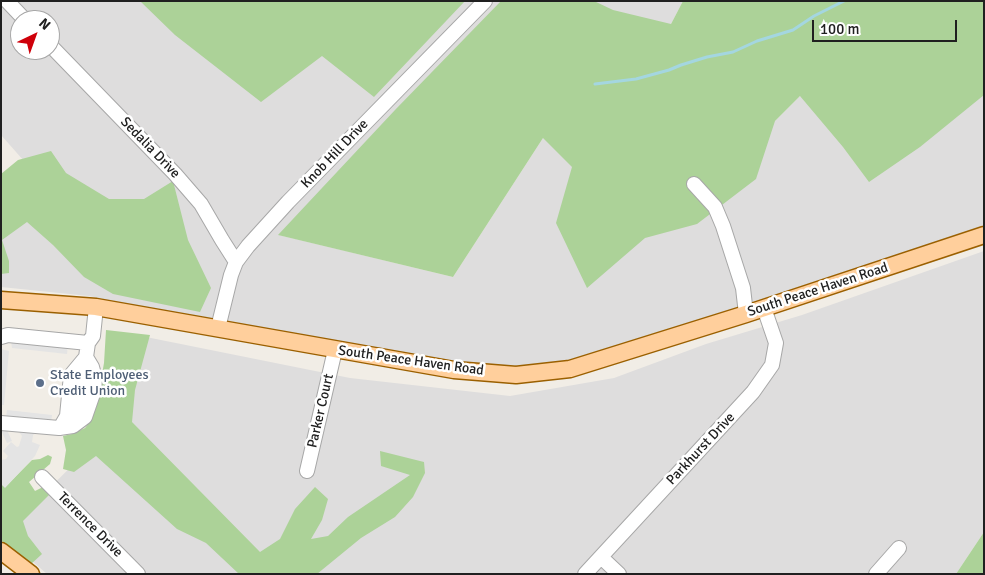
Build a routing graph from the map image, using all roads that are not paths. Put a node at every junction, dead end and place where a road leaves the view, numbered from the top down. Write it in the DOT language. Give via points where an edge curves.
graph roads {
  1 [pos="485,1"];
  2 [pos="60,55"];
  3 [pos="694,184"];
  4 [pos="984,235"];
  5 [pos="236,262"];
  6 [pos="1,300"];
  7 [pos="96,307"];
  8 [pos="764,308"];
  9 [pos="746,314"];
  10 [pos="218,328"];
  11 [pos="1,337"];
  12 [pos="335,350"];
  13 [pos="87,354"];
  14 [pos="1,423"];
  15 [pos="60,428"];
  16 [pos="307,471"];
  17 [pos="42,477"];
  18 [pos="899,548"];
  19 [pos="1,551"];
  20 [pos="601,558"];
  21 [pos="32,574"];
  22 [pos="138,574"];
  23 [pos="585,574"];
  24 [pos="619,574"];
  25 [pos="876,574"];
  1 -- 5 [label="street, Knob Hill Drive" via="288,202"];
  2 -- 5 [label="street, Sedalia Drive" via="176,174 201,204"];
  3 -- 9 [label="street" via="715,207 723,226 743,288"];
  4 -- 8 [label="main road, South Peace Haven Road"];
  5 -- 10 [label="street, Knob Hill Drive"];
  6 -- 7 [label="main road, South Peace Haven Road"];
  7 -- 10 [label="main road, South Peace Haven Road"];
  7 -- 13 [label="street" via="93,336"];
  8 -- 9 [label="main road, South Peace Haven Road"];
  8 -- 20 [label="street, Parkhurst Drive" via="776,343 772,365 753,392"];
  9 -- 12 [label="main road, South Peace Haven Road" via="570,369 516,375 454,370"];
  10 -- 12 [label="main road, South Peace Haven Road"];
  11 -- 13 [label="street" via="8,335"];
  12 -- 16 [label="street, Parker Court"];
  13 -- 15 [label="street" via="71,375 67,416"];
  13 -- 15 [label="street" via="94,378 90,407 80,422"];
  14 -- 15 [label="street"];
  17 -- 22 [label="street, Terrence Drive"];
  18 -- 25 [label="street"];
  19 -- 21 [label="main road"];
  20 -- 23 [label="street, Parkhurst Drive"];
  20 -- 24 [label="street"];
}
